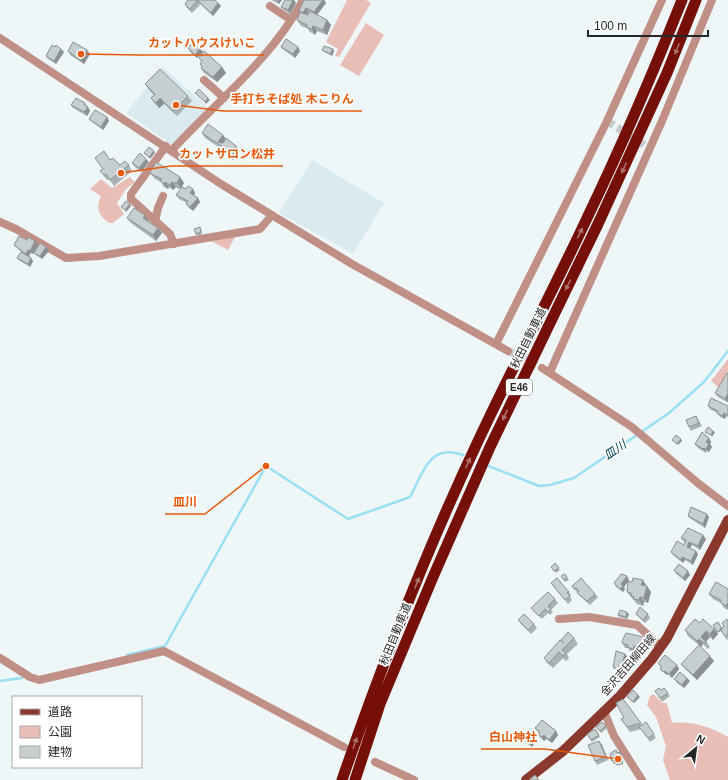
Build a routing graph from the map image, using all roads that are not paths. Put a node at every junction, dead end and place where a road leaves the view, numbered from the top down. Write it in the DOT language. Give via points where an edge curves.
graph roads {
  1 [pos="303,0"];
  2 [pos="662,0"];
  3 [pos="682,0"];
  4 [pos="696,0"];
  5 [pos="712,0"];
  6 [pos="270,6"];
  7 [pos="291,20"];
  8 [pos="0,38"];
  9 [pos="204,80"];
  10 [pos="224,98"];
  11 [pos="169,148"];
  12 [pos="163,196"];
  13 [pos="272,215"];
  14 [pos="155,221"];
  15 [pos="0,222"];
  16 [pos="174,244"];
  17 [pos="496,344"];
  18 [pos="508,351"];
  19 [pos="542,368"];
  20 [pos="550,372"];
  21 [pos="728,506"];
  22 [pos="728,520"];
  23 [pos="559,619"];
  24 [pos="661,647"];
  25 [pos="0,658"];
  26 [pos="604,711"];
  27 [pos="344,747"];
  28 [pos="375,762"];
  29 [pos="342,780"];
  30 [pos="355,780"];
  31 [pos="414,780"];
  32 [pos="526,780"];
  33 [pos="642,780"];
  1 -- 7 [label="street"];
  2 -- 17 [label="street" via="607,122"];
  29 -- 3 [label="highway, 秋田自動車道 / E46, one-way" via="369,700 475,448 588,216"];
  4 -- 30 [label="highway, 秋田自動車道 / E46, one-way" via="667,73 598,224 490,446 380,704"];
  5 -- 20 [label="street" via="662,121"];
  6 -- 7 [label="street"];
  7 -- 10 [label="street" via="278,40"];
  8 -- 11 [label="street"];
  9 -- 10 [label="street"];
  10 -- 11 [label="street"];
  11 -- 13 [label="street"];
  11 -- 14 [label="street" via="131,194 131,199"];
  12 -- 14 [label="street"];
  13 -- 16 [label="street" via="260,229"];
  13 -- 17 [label="street" via="352,264"];
  14 -- 16 [label="street" via="170,234"];
  15 -- 16 [label="street" via="66,258 99,256"];
  17 -- 18 [label="street"];
  19 -- 20 [label="street"];
  20 -- 21 [label="street" via="632,427"];
  22 -- 24 [label="main road, 金沢吉田柳田線" via="703,566 684,609"];
  23 -- 24 [label="street" via="589,617 637,625"];
  24 -- 26 [label="main road, 金沢吉田柳田線"];
  25 -- 27 [label="street" via="39,680 164,651"];
  26 -- 32 [label="main road, 金沢吉田柳田線" via="562,751"];
  26 -- 33 [label="street" via="614,736"];
  28 -- 31 [label="street"];
}
